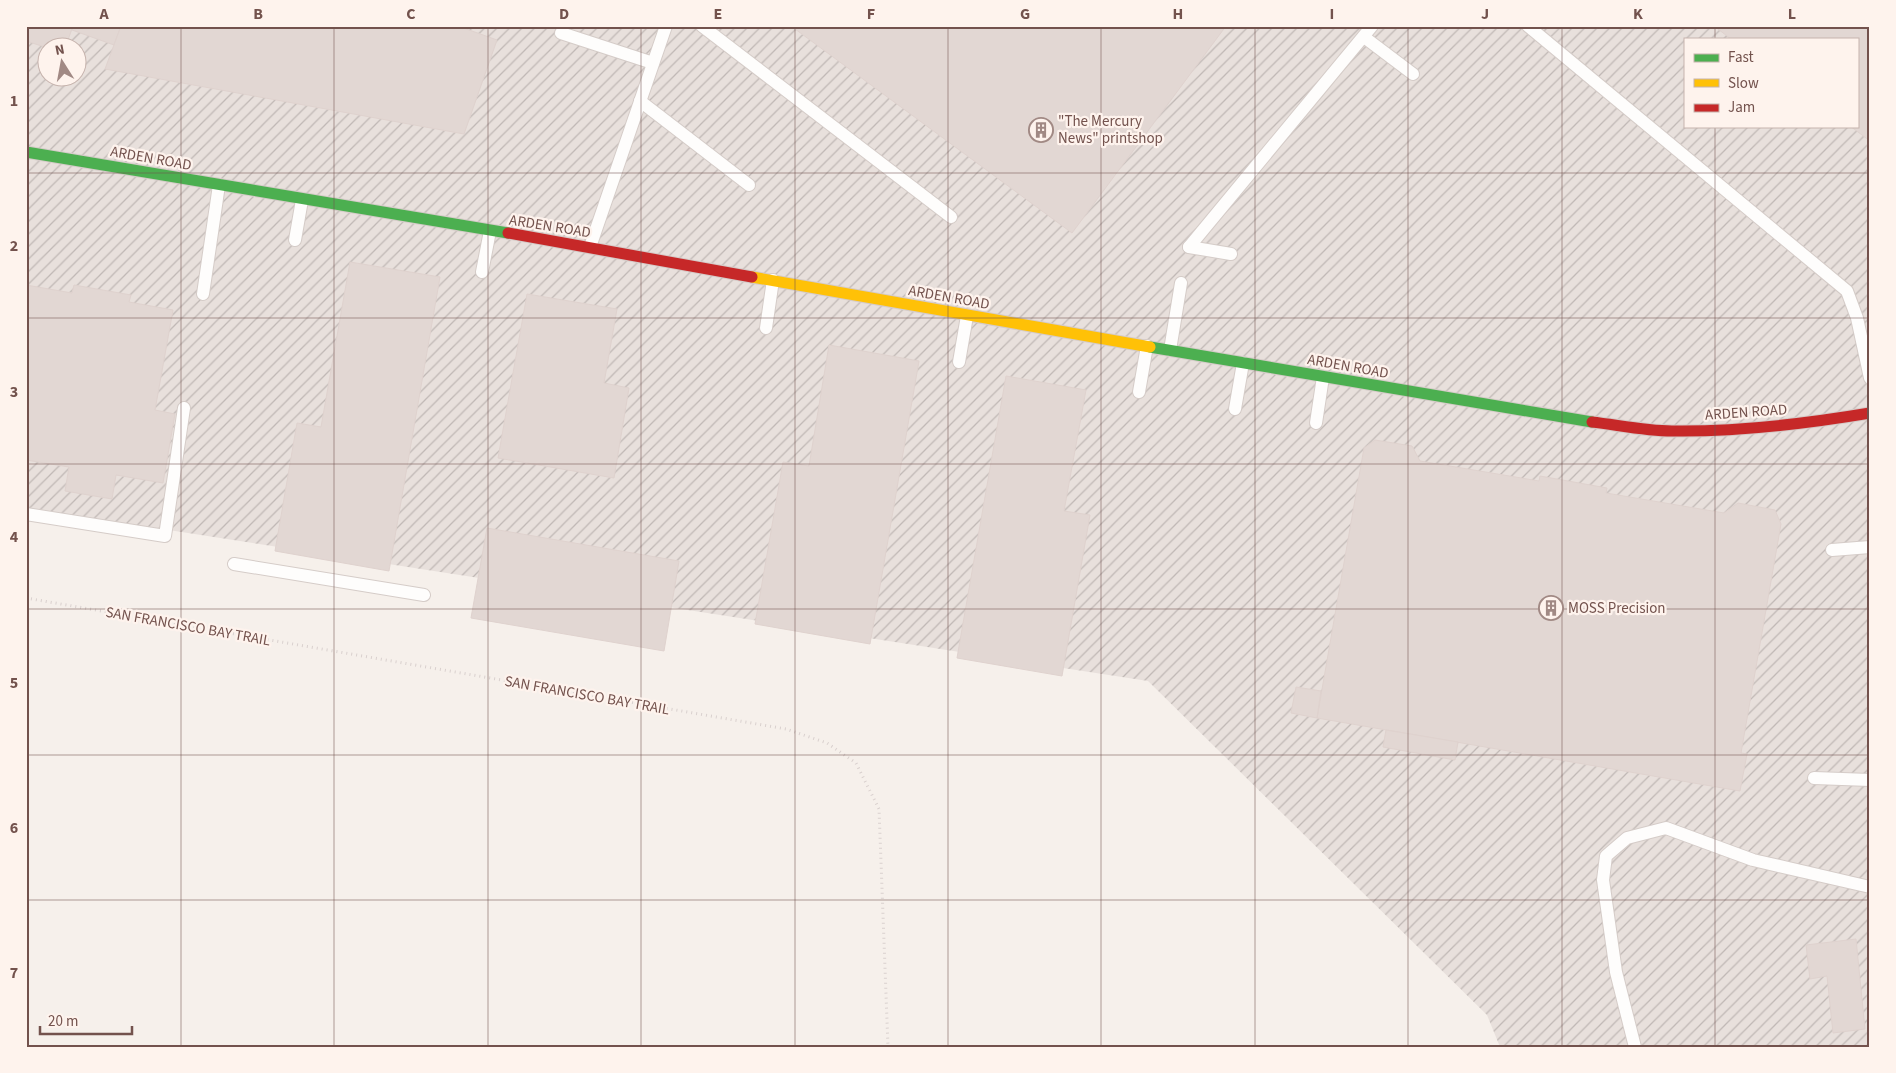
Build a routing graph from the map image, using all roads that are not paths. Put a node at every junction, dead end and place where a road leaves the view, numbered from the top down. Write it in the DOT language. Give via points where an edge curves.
graph roads {
  1 [pos="666,26"];
  2 [pos="702,26"];
  3 [pos="1372,26"];
  4 [pos="1528,26"];
  5 [pos="560,33"];
  6 [pos="1364,36"];
  7 [pos="653,63"];
  8 [pos="1413,74"];
  9 [pos="640,101"];
  10 [pos="26,152"];
  11 [pos="219,185"];
  12 [pos="749,185"];
  13 [pos="302,200"];
  14 [pos="950,217"];
  15 [pos="490,231"];
  16 [pos="295,240"];
  17 [pos="590,247"];
  18 [pos="1231,254"];
  19 [pos="482,272"];
  20 [pos="773,280"];
  21 [pos="1181,283"];
  22 [pos="202,294"];
  23 [pos="966,316"];
  24 [pos="766,328"];
  25 [pos="1147,346"];
  26 [pos="1170,350"];
  27 [pos="959,362"];
  28 [pos="1243,363"];
  29 [pos="1324,377"];
  30 [pos="1870,378"];
  31 [pos="1139,392"];
  32 [pos="184,408"];
  33 [pos="1234,409"];
  34 [pos="1870,413"];
  35 [pos="1316,424"];
  36 [pos="26,514"];
  37 [pos="1870,547"];
  38 [pos="1832,550"];
  39 [pos="234,564"];
  40 [pos="424,595"];
  41 [pos="1814,778"];
  42 [pos="1870,780"];
  43 [pos="1870,887"];
  44 [pos="1635,1047"];
  1 -- 7 [label="lane"];
  2 -- 14 [label="lane"];
  3 -- 6 [label="lane"];
  4 -- 30 [label="lane" via="1847,291 1857,318"];
  5 -- 7 [label="lane"];
  6 -- 8 [label="lane"];
  6 -- 18 [label="lane" via="1189,247"];
  7 -- 9 [label="lane"];
  9 -- 12 [label="lane"];
  9 -- 17 [label="lane"];
  10 -- 11 [label="street, ARDEN ROAD"];
  11 -- 13 [label="street, ARDEN ROAD"];
  11 -- 22 [label="lane"];
  13 -- 15 [label="street, ARDEN ROAD"];
  13 -- 16 [label="lane"];
  15 -- 17 [label="street, ARDEN ROAD"];
  15 -- 19 [label="lane"];
  17 -- 20 [label="street, ARDEN ROAD"];
  20 -- 23 [label="street, ARDEN ROAD"];
  20 -- 24 [label="lane"];
  21 -- 26 [label="lane"];
  23 -- 25 [label="street, ARDEN ROAD"];
  23 -- 27 [label="lane"];
  25 -- 26 [label="street, ARDEN ROAD"];
  25 -- 31 [label="lane"];
  26 -- 28 [label="street, ARDEN ROAD"];
  28 -- 29 [label="street, ARDEN ROAD"];
  28 -- 33 [label="lane"];
  29 -- 34 [label="street, ARDEN ROAD" via="1590,422 1670,430 1745,428"];
  29 -- 35 [label="lane"];
  32 -- 36 [label="lane" via="165,536"];
  37 -- 38 [label="lane"];
  39 -- 40 [label="lane"];
  41 -- 42 [label="lane"];
  43 -- 44 [label="lane" via="1753,860 1666,828 1626,838 1606,856 1603,880 1616,972"];
}
